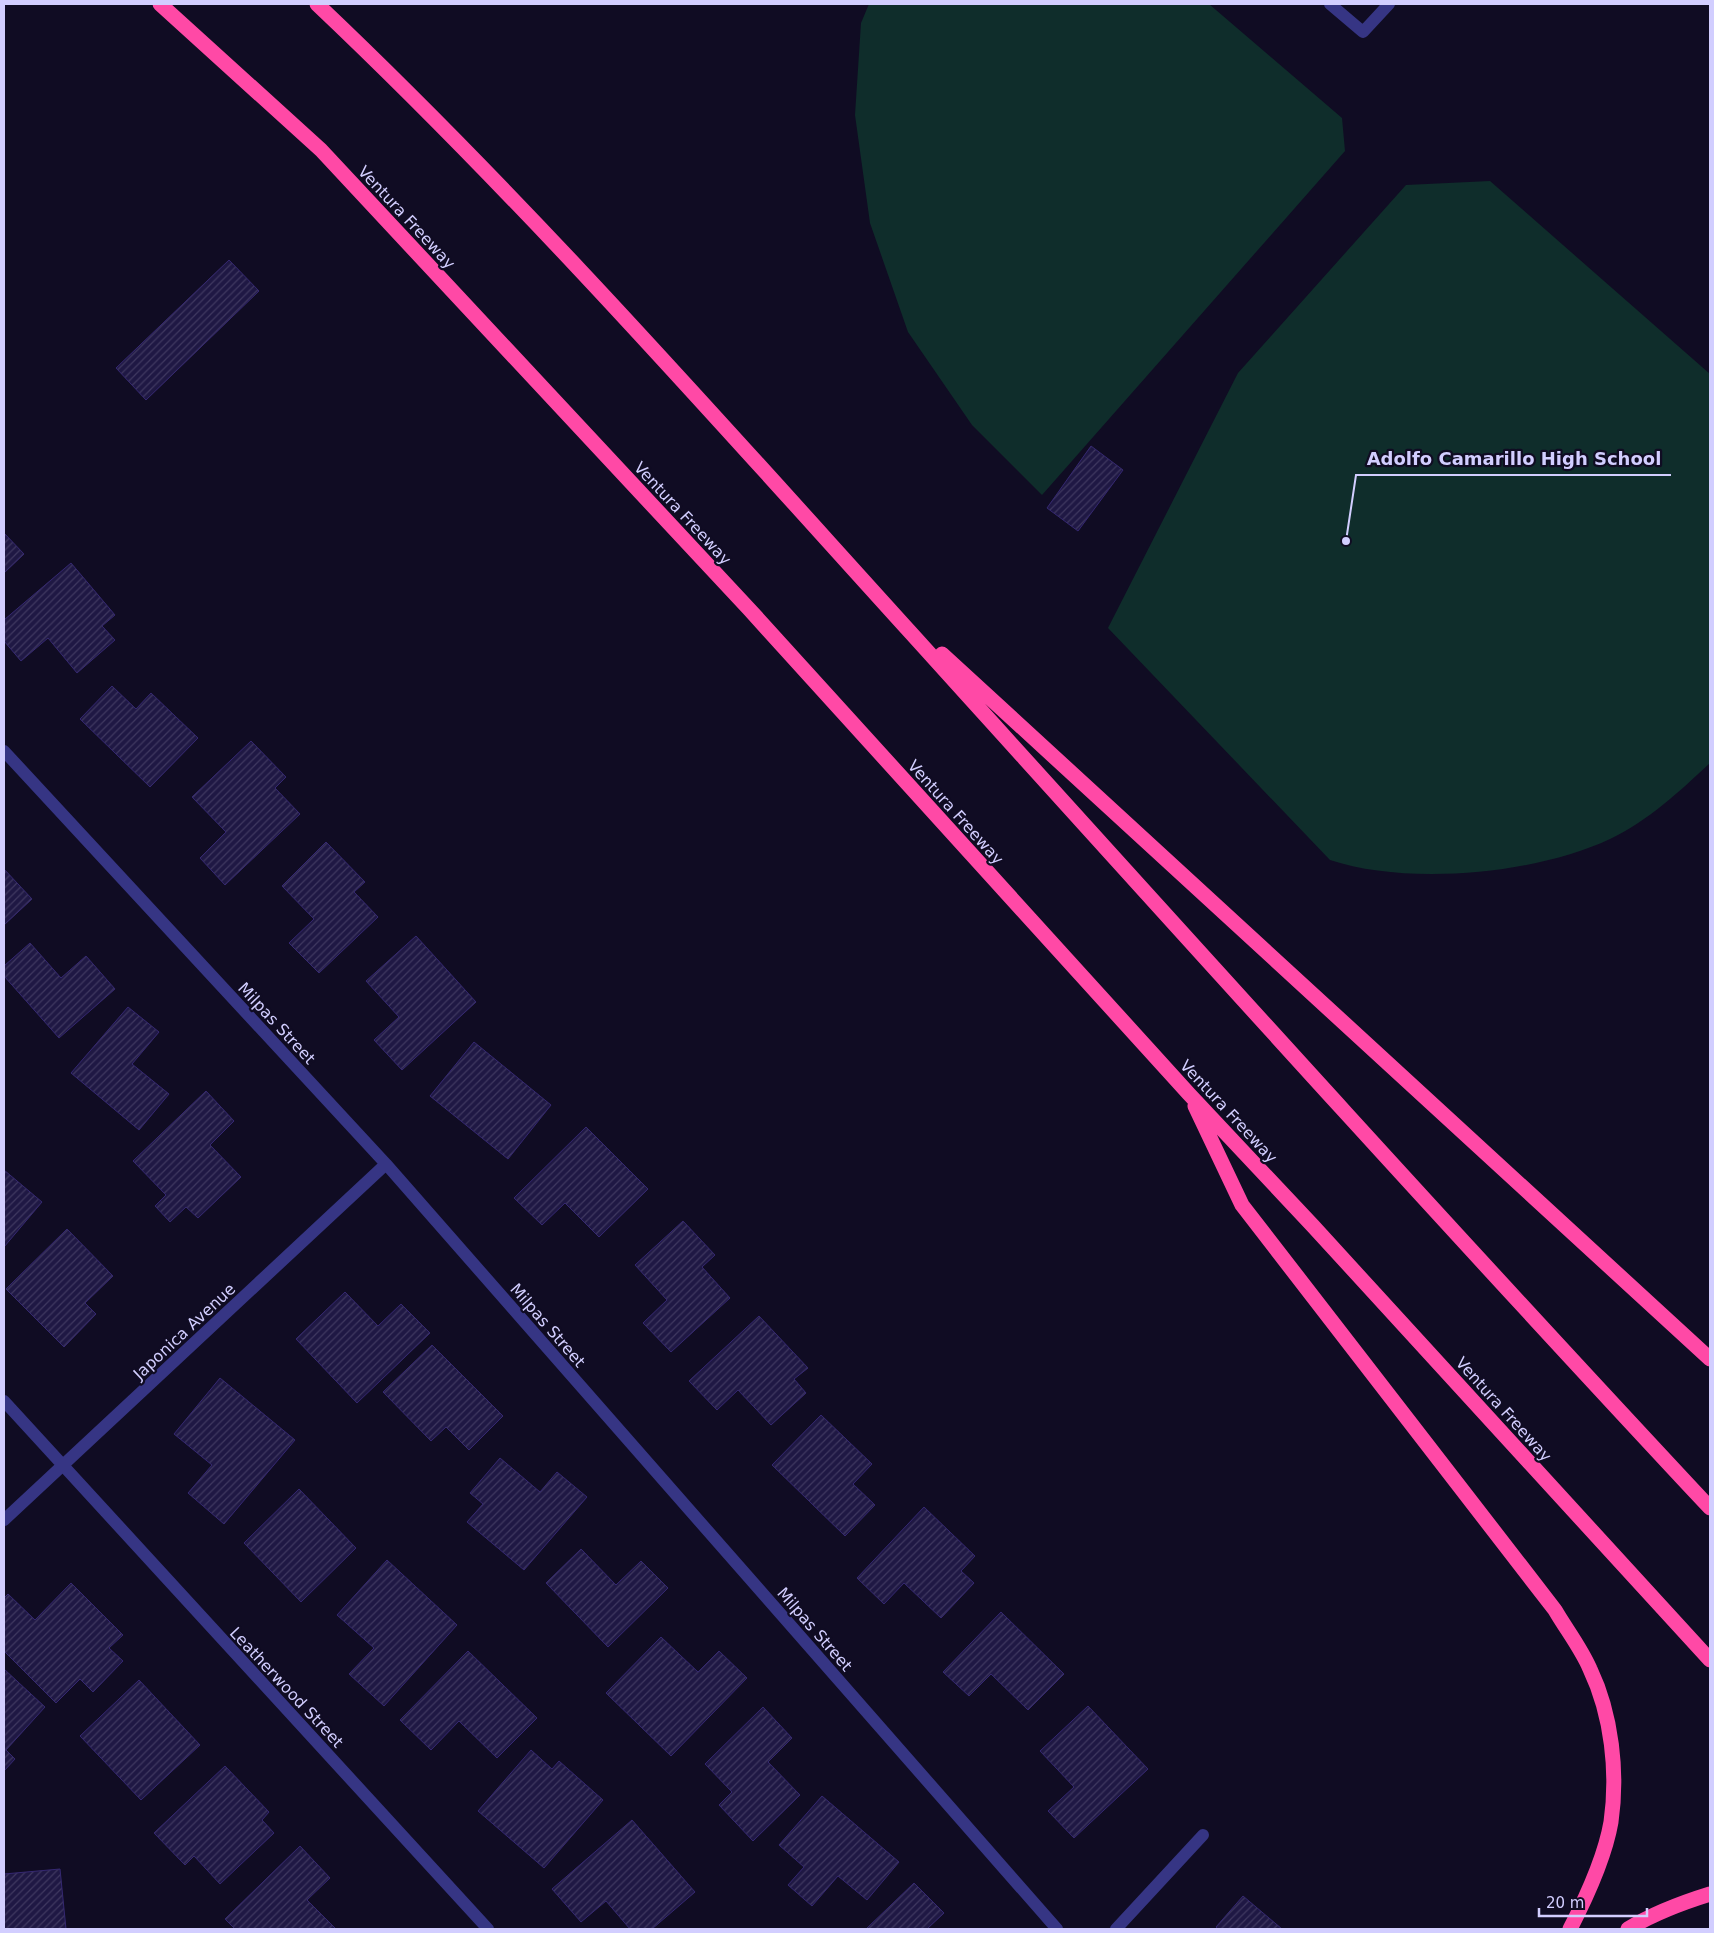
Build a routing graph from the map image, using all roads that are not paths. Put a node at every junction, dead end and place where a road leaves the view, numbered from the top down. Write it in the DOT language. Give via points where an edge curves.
graph roads {
  1 [pos="160,4"];
  2 [pos="316,4"];
  3 [pos="1330,4"];
  4 [pos="1389,4"];
  5 [pos="874,592"];
  6 [pos="4,751"];
  7 [pos="1189,1094"];
  8 [pos="386,1164"];
  9 [pos="1710,1359"];
  10 [pos="4,1401"];
  11 [pos="63,1466"];
  12 [pos="1710,1508"];
  13 [pos="4,1520"];
  14 [pos="1710,1660"];
  15 [pos="1203,1835"];
  16 [pos="1710,1894"];
  17 [pos="488,1929"];
  18 [pos="1057,1929"];
  19 [pos="1116,1929"];
  20 [pos="1570,1929"];
  21 [pos="1628,1929"];
  1 -- 7 [label="highway, Ventura Freeway" via="321,150 749,610"];
  2 -- 5 [label="highway" via="397,80 573,261"];
  3 -- 4 [label="street" via="1363,32"];
  5 -- 9 [label="highway"];
  5 -- 12 [label="highway"];
  6 -- 8 [label="street, Milpas Street"];
  7 -- 14 [label="highway, Ventura Freeway"];
  7 -- 20 [label="highway" via="1242,1205 1555,1610 1590,1669 1608,1720 1614,1774 1610,1823 1589,1892"];
  8 -- 11 [label="street, Japonica Avenue"];
  8 -- 18 [label="street, Milpas Street"];
  10 -- 11 [label="street, Leatherwood Street"];
  11 -- 13 [label="street, Japonica Avenue"];
  11 -- 17 [label="street, Leatherwood Street"];
  15 -- 19 [label="street"];
  16 -- 21 [label="highway" via="1680,1903"];
}
